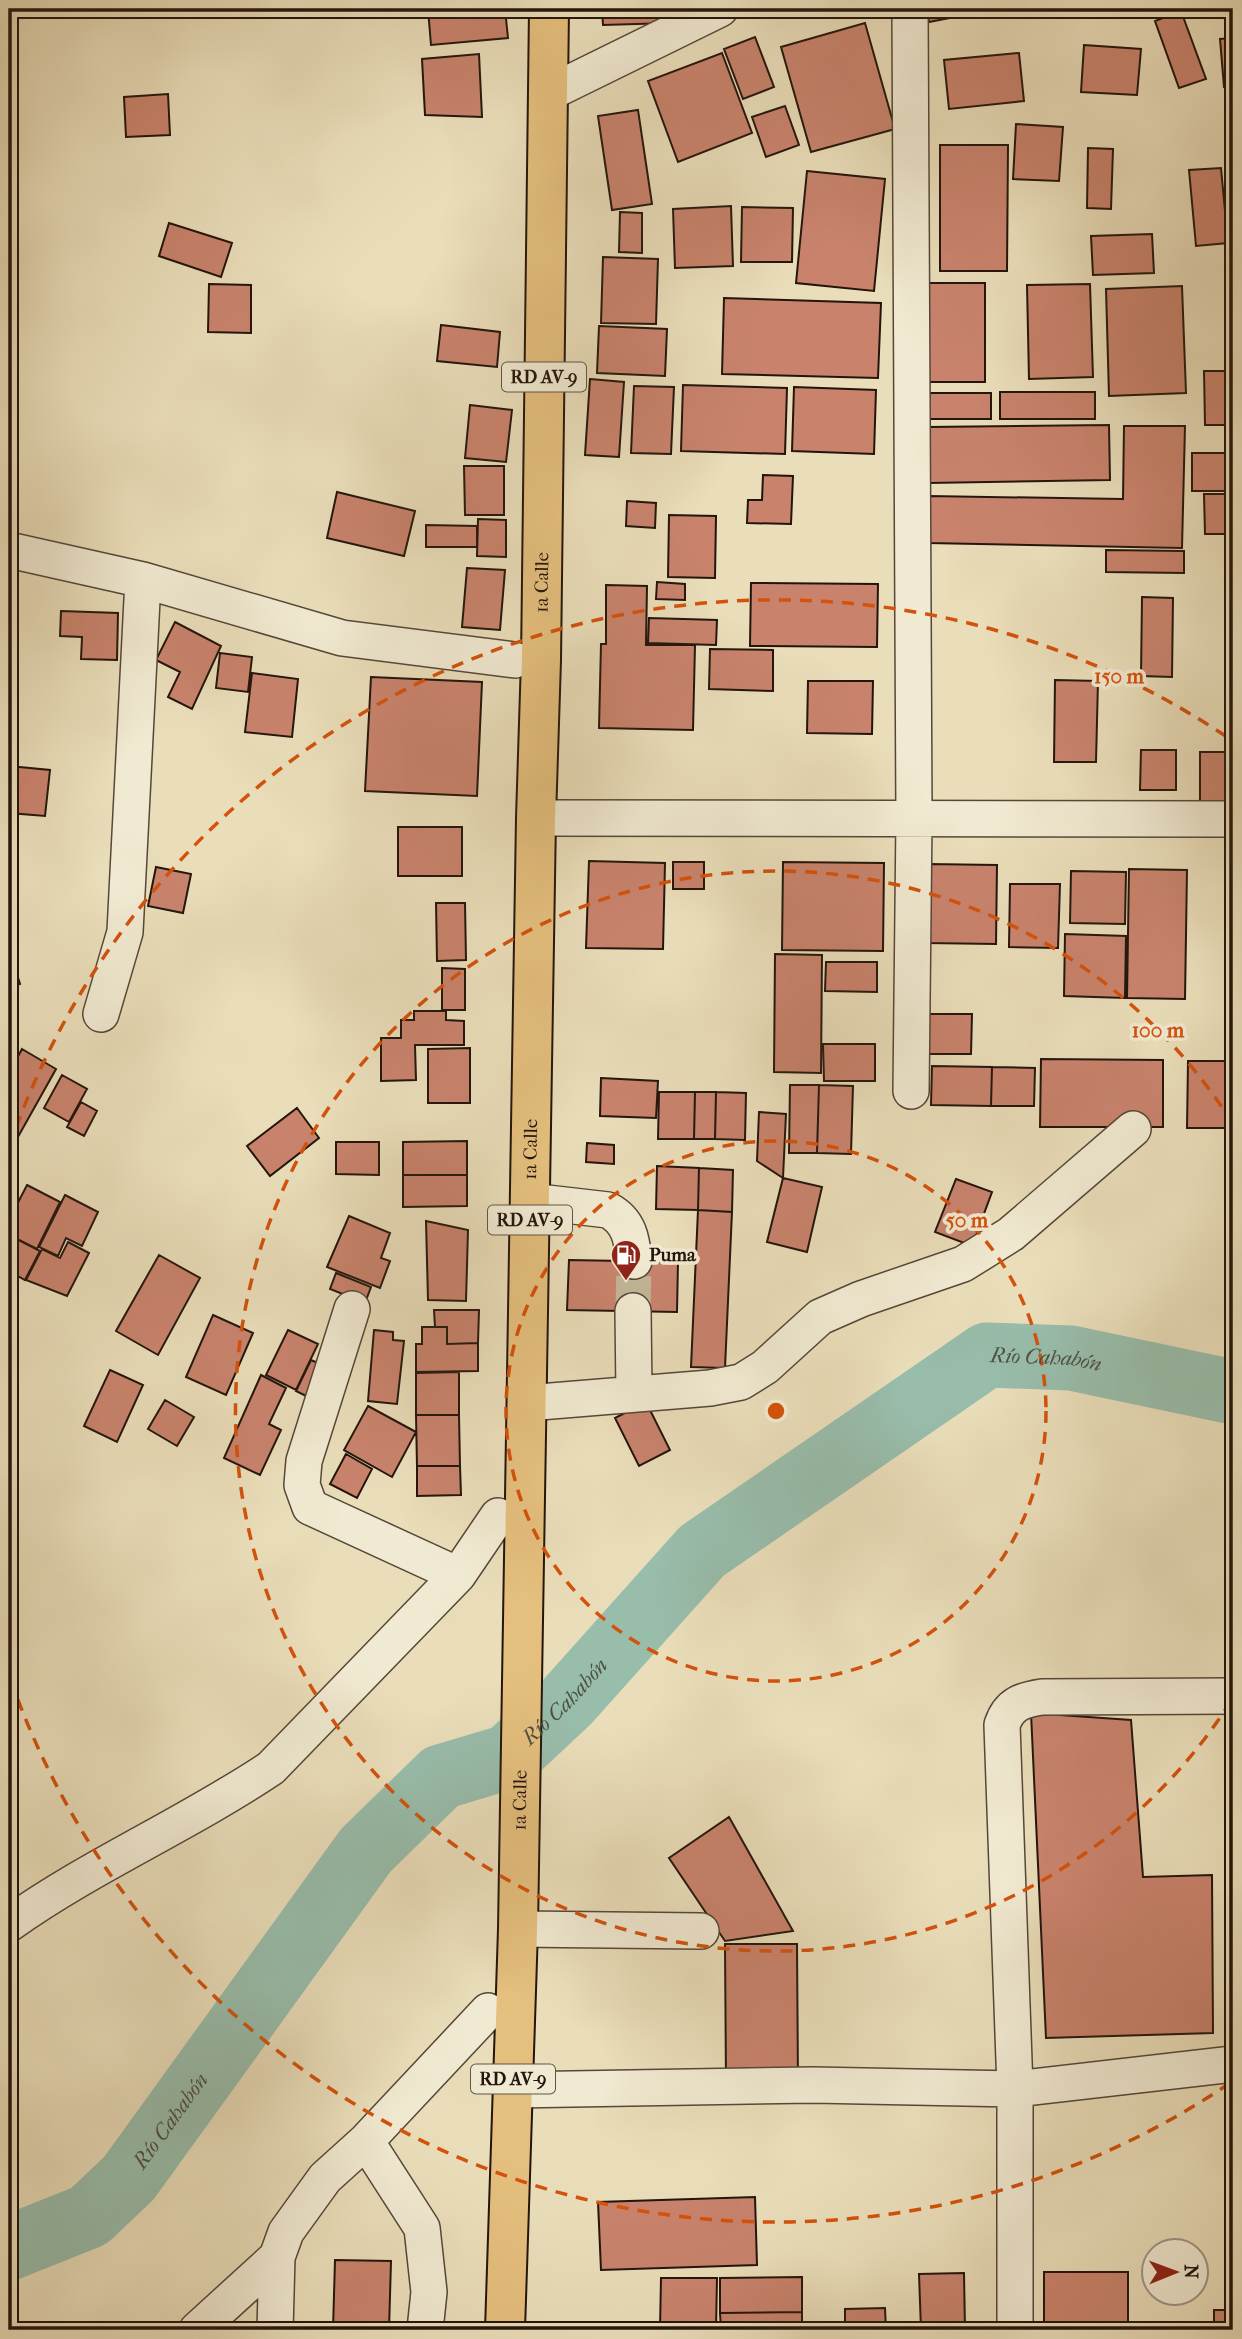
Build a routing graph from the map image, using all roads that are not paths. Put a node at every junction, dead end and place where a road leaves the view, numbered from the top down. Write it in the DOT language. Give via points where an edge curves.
graph roads {
  1 [pos="522,9"];
  2 [pos="549,9"];
  3 [pos="720,9"];
  4 [pos="910,9"];
  5 [pos="547,94"];
  6 [pos="9,550"];
  7 [pos="143,580"];
  8 [pos="515,660"];
  9 [pos="536,818"];
  10 [pos="914,819"];
  11 [pos="1233,819"];
  12 [pos="101,1014"];
  13 [pos="911,1091"];
  14 [pos="1133,1129"];
  15 [pos="530,1201"];
  16 [pos="634,1261"];
  17 [pos="352,1309"];
  18 [pos="633,1311"];
  19 [pos="634,1394"];
  20 [pos="527,1403"];
  21 [pos="498,1516"];
  22 [pos="458,1575"];
  23 [pos="509,1622"];
  24 [pos="1233,1696"];
  25 [pos="506,1844"];
  26 [pos="9,1924"];
  27 [pos="518,1929"];
  28 [pos="701,1931"];
  29 [pos="488,2011"];
  30 [pos="1233,2064"];
  31 [pos="1015,2089"];
  32 [pos="513,2090"];
  33 [pos="366,2141"];
  34 [pos="277,2257"];
  35 [pos="495,2316"];
  36 [pos="197,2330"];
  37 [pos="275,2330"];
  38 [pos="425,2330"];
  39 [pos="1015,2330"];
  1 -- 8 [label="main road, 1a Calle / RD AV-9"];
  2 -- 5 [label="main road, 1a Calle / RD AV-9"];
  3 -- 5 [label="street"];
  4 -- 10 [label="street"];
  5 -- 9 [label="main road, 1a Calle / RD AV-9"];
  6 -- 7 [label="street"];
  7 -- 8 [label="street" via="342,638"];
  7 -- 12 [label="street" via="125,932"];
  8 -- 21 [label="main road, 1a Calle / RD AV-9"];
  9 -- 10 [label="street"];
  9 -- 15 [label="main road, 1a Calle / RD AV-9"];
  10 -- 11 [label="street"];
  10 -- 13 [label="street"];
  14 -- 19 [label="street" via="1011,1234 963,1264 820,1317 765,1367 741,1382"];
  15 -- 16 [label="street" via="608,1210 617,1215 630,1231"];
  15 -- 20 [label="main road, 1a Calle / RD AV-9"];
  17 -- 22 [label="street" via="304,1461 305,1497 310,1507"];
  18 -- 19 [label="street"];
  19 -- 20 [label="street"];
  20 -- 23 [label="main road, 1a Calle / RD AV-9"];
  21 -- 22 [label="street"];
  21 -- 23 [label="main road, 1a Calle / RD AV-9"];
  22 -- 26 [label="street" via="271,1768"];
  23 -- 25 [label="main road, 1a Calle / RD AV-9"];
  24 -- 31 [label="street" via="1042,1697 1024,1700 1007,1712 1002,1725"];
  25 -- 27 [label="main road, 1a Calle / RD AV-9"];
  25 -- 29 [label="main road, 1a Calle / RD AV-9"];
  27 -- 28 [label="street"];
  27 -- 32 [label="main road, 1a Calle / RD AV-9"];
  29 -- 33 [label="street"];
  29 -- 35 [label="main road, 1a Calle / RD AV-9"];
  30 -- 31 [label="street"];
  31 -- 32 [label="street" via="813,2085"];
  31 -- 39 [label="street"];
  32 -- 35 [label="main road, 1a Calle / RD AV-9"];
  33 -- 34 [label="street" via="305,2203 286,2232"];
  33 -- 38 [label="street" via="422,2228 429,2292"];
  34 -- 36 [label="street"];
  34 -- 37 [label="street"];
}
